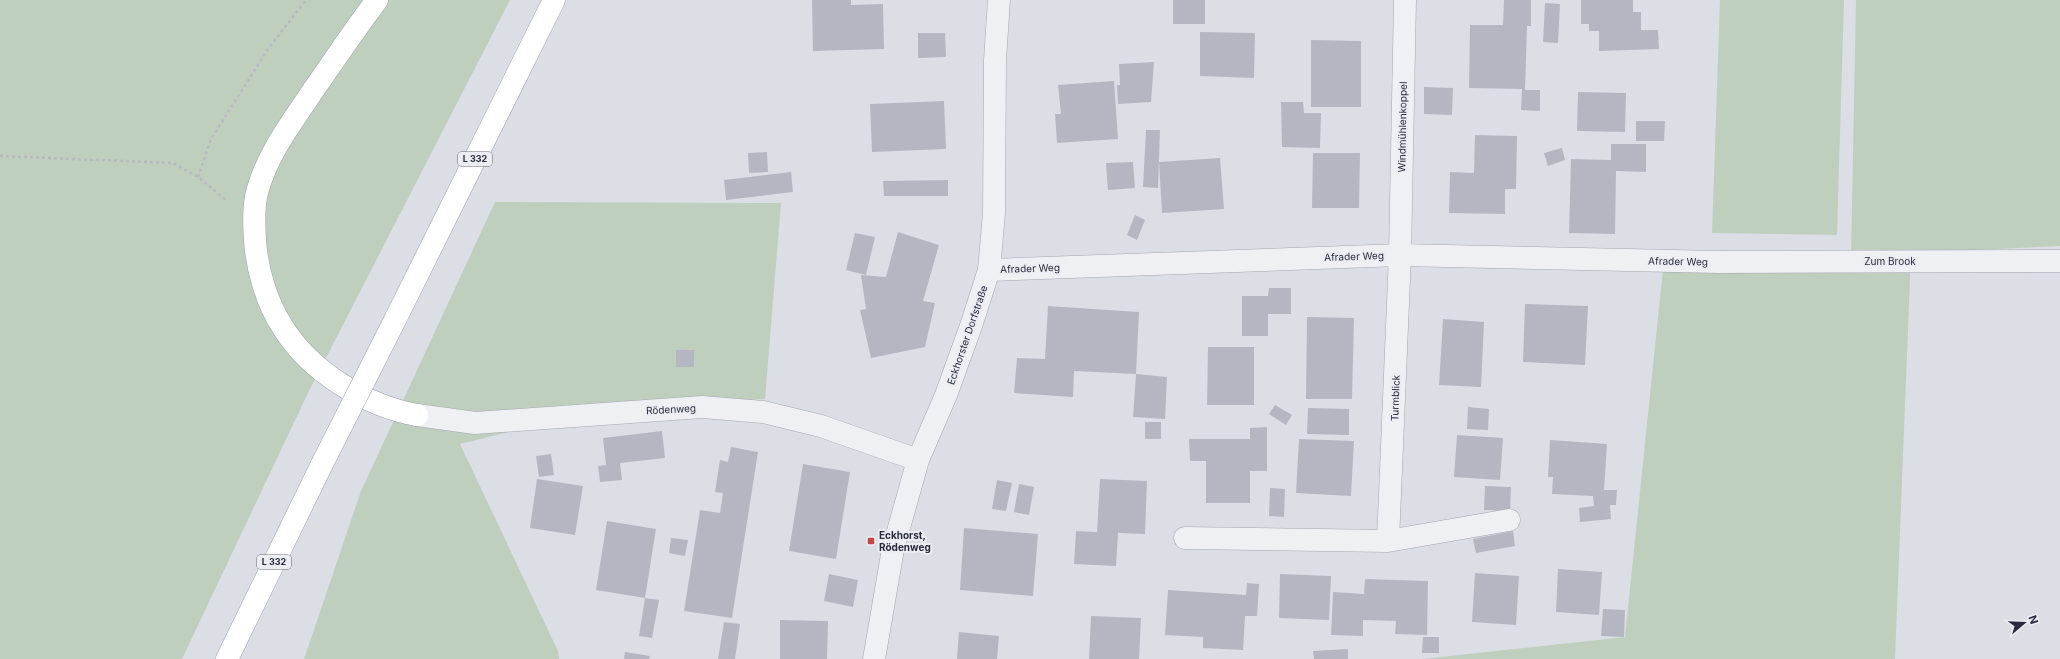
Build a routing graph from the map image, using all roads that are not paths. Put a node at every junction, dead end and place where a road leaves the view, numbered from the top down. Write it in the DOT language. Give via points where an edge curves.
graph roads {
  1 [pos="377,0"];
  2 [pos="554,0"];
  3 [pos="999,0"];
  4 [pos="1405,0"];
  5 [pos="1400,255"];
  6 [pos="1719,262"];
  7 [pos="2060,262"];
  8 [pos="989,270"];
  9 [pos="417,415"];
  10 [pos="918,460"];
  11 [pos="1509,520"];
  12 [pos="1185,538"];
  13 [pos="1388,541"];
  14 [pos="227,659"];
  15 [pos="874,659"];
  1 -- 9 [label="main road" via="273,150 257,190 254,224 256,251 263,285 282,326 312,363 358,396 397,412"];
  2 -- 14 [label="main road, L 332, bridge"];
  3 -- 8 [label="street, Eckhorster Dorfstraße" via="995,60 994,213"];
  4 -- 5 [label="street, Windmühlenkoppel"];
  5 -- 6 [label="street, Afrader Weg"];
  5 -- 8 [label="street, Afrader Weg"];
  5 -- 13 [label="street, Turmblick"];
  6 -- 7 [label="street, Zum Brook"];
  8 -- 10 [label="street, Eckhorster Dorfstraße" via="946,395"];
  9 -- 10 [label="street, Rödenweg" via="475,423 702,407 763,412 821,426"];
  10 -- 15 [label="street, Eckhorster Dorfstraße" via="893,549"];
  11 -- 13 [label="street"];
  12 -- 13 [label="street"];
}
